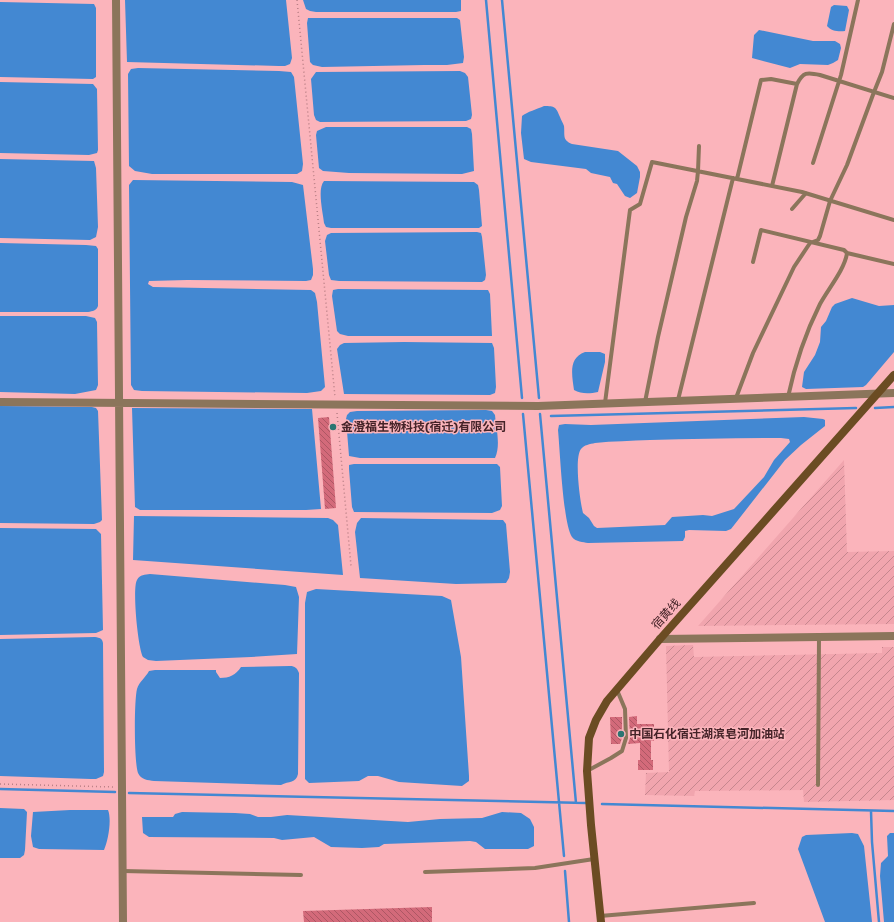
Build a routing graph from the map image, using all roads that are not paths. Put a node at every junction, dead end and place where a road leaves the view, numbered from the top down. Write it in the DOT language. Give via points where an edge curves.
graph roads {
  1 [pos="116,0"];
  2 [pos="858,0"];
  3 [pos="894,24"];
  4 [pos="839,81"];
  5 [pos="797,84"];
  6 [pos="874,92"];
  7 [pos="894,98"];
  8 [pos="699,146"];
  9 [pos="813,163"];
  10 [pos="698,171"];
  11 [pos="735,179"];
  12 [pos="772,186"];
  13 [pos="806,193"];
  14 [pos="830,201"];
  15 [pos="792,209"];
  16 [pos="894,220"];
  17 [pos="812,242"];
  18 [pos="847,253"];
  19 [pos="753,262"];
  20 [pos="894,264"];
  21 [pos="894,375"];
  22 [pos="894,393"];
  23 [pos="878,394"];
  24 [pos="788,397"];
  25 [pos="736,399"];
  26 [pos="678,401"];
  27 [pos="0,402"];
  28 [pos="645,402"];
  29 [pos="605,403"];
  30 [pos="118,404"];
  31 [pos="894,636"];
  32 [pos="819,637"];
  33 [pos="660,638"];
  34 [pos="617,690"];
  35 [pos="587,771"];
  36 [pos="818,785"];
  37 [pos="594,859"];
  38 [pos="123,871"];
  39 [pos="424,872"];
  40 [pos="301,875"];
  41 [pos="754,903"];
  42 [pos="601,919"];
  43 [pos="123,922"];
  1 -- 30 [label="street"];
  2 -- 4 [label="lane"];
  3 -- 6 [label="lane" via="882,72"];
  4 -- 5 [label="lane" via="805,73"];
  4 -- 6 [label="lane"];
  4 -- 9 [label="lane"];
  5 -- 11 [label="lane" via="771,79 760,80"];
  5 -- 12 [label="lane"];
  6 -- 7 [label="lane"];
  6 -- 14 [label="lane" via="847,165"];
  8 -- 10 [label="lane"];
  10 -- 11 [label="lane"];
  10 -- 28 [label="lane"];
  10 -- 29 [label="lane" via="652,162 640,204 630,210"];
  11 -- 12 [label="lane"];
  11 -- 26 [label="lane"];
  12 -- 13 [label="lane"];
  13 -- 14 [label="lane"];
  13 -- 15 [label="lane"];
  14 -- 16 [label="lane"];
  14 -- 17 [label="lane" via="820,236"];
  17 -- 18 [label="lane"];
  17 -- 19 [label="lane" via="761,230"];
  17 -- 25 [label="lane" via="794,267 753,353"];
  18 -- 20 [label="lane"];
  18 -- 24 [label="lane" via="804,338"];
  21 -- 23 [label="main road, 宿黄线"];
  22 -- 23 [label="street"];
  23 -- 24 [label="street"];
  23 -- 33 [label="main road, 宿黄线"];
  24 -- 25 [label="street"];
  25 -- 26 [label="street"];
  26 -- 28 [label="street"];
  27 -- 30 [label="street"];
  28 -- 29 [label="street"];
  29 -- 30 [label="street" via="538,406"];
  30 -- 38 [label="street"];
  31 -- 32 [label="street"];
  32 -- 33 [label="street"];
  32 -- 36 [label="lane"];
  33 -- 34 [label="main road, 宿黄线"];
  34 -- 35 [label="main road, 宿黄线" via="607,701 592,728"];
  34 -- 35 [label="lane" via="625,709 626,738 622,751"];
  35 -- 37 [label="main road, 宿黄线"];
  37 -- 39 [label="lane" via="535,868"];
  37 -- 42 [label="main road, 宿黄线"];
  38 -- 40 [label="lane"];
  38 -- 43 [label="street"];
  41 -- 42 [label="lane"];
}
